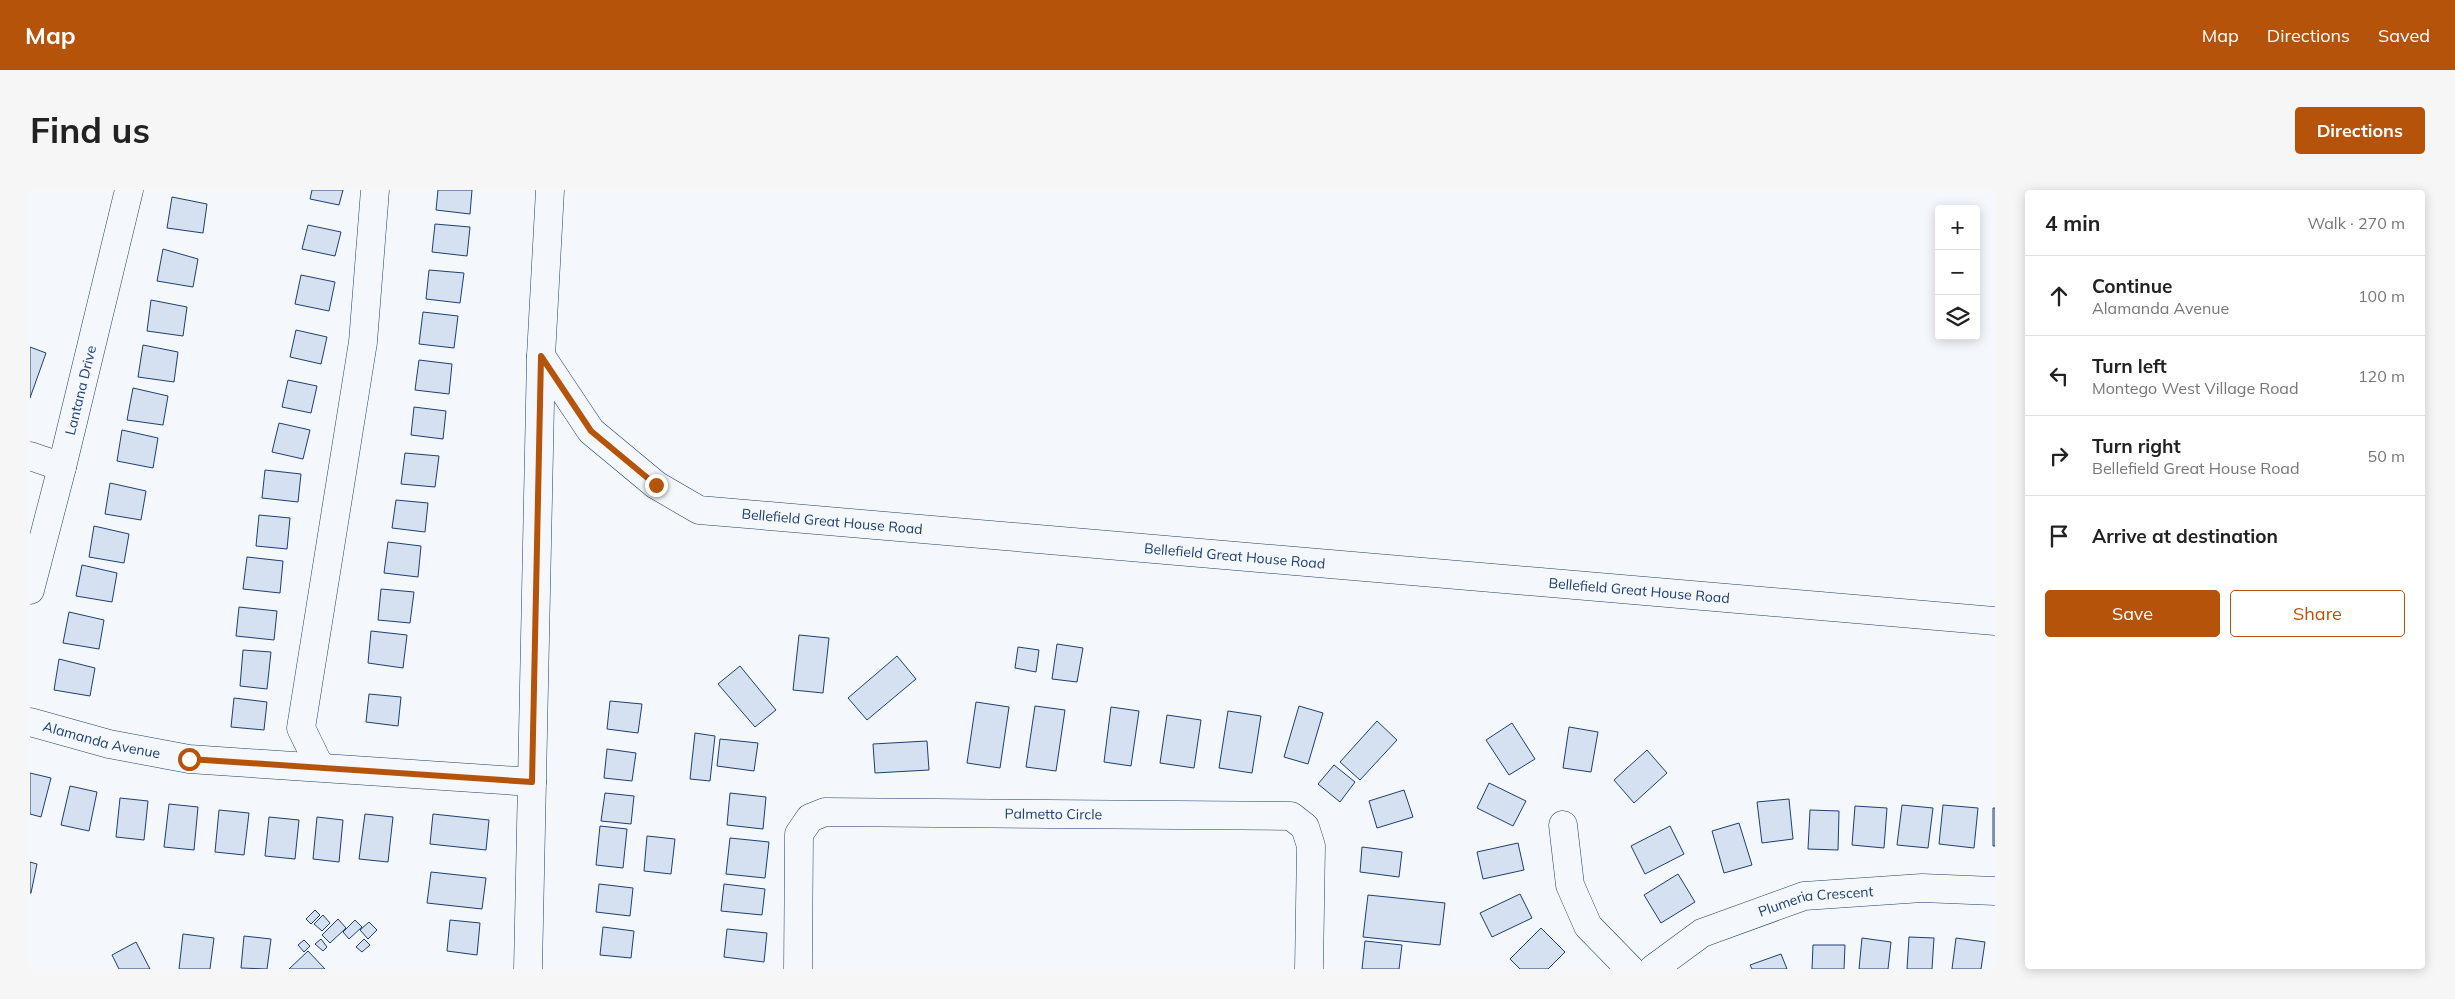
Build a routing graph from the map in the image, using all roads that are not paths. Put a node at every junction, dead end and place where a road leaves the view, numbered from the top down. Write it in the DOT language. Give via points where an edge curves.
graph roads {
  1 [pos="130,190"];
  2 [pos="375,190"];
  3 [pos="550,190"];
  4 [pos="541,356"];
  5 [pos="30,456"];
  6 [pos="62,467"];
  7 [pos="30,590"];
  8 [pos="1995,621"];
  9 [pos="30,722"];
  10 [pos="320,767"];
  11 [pos="532,782"];
  12 [pos="1563,825"];
  13 [pos="1995,891"];
  14 [pos="528,969"];
  15 [pos="798,969"];
  16 [pos="1308,969"];
  17 [pos="1630,969"];
  18 [pos="1653,969"];
  1 -- 6 [label="street, Lantana Drive"];
  2 -- 10 [label="street" via="363,342 301,728"];
  3 -- 4 [label="street"];
  4 -- 8 [label="street, Bellefield Great House Road" via="591,431 656,485 699,510"];
  4 -- 11 [label="street"];
  5 -- 6 [label="street"];
  6 -- 7 [label="street, Lantana Drive"];
  9 -- 10 [label="street, Alamanda Avenue" via="109,744 189,759"];
  10 -- 11 [label="street, Alamanda Avenue"];
  11 -- 14 [label="street"];
  12 -- 17 [label="street" via="1570,886 1588,926"];
  13 -- 18 [label="street, Plumeria Crescent" via="1922,888 1804,896 1702,933"];
  15 -- 16 [label="street, Palmetto Circle" via="799,834 810,818 835,812 1291,816 1305,827 1311,846"];
}
